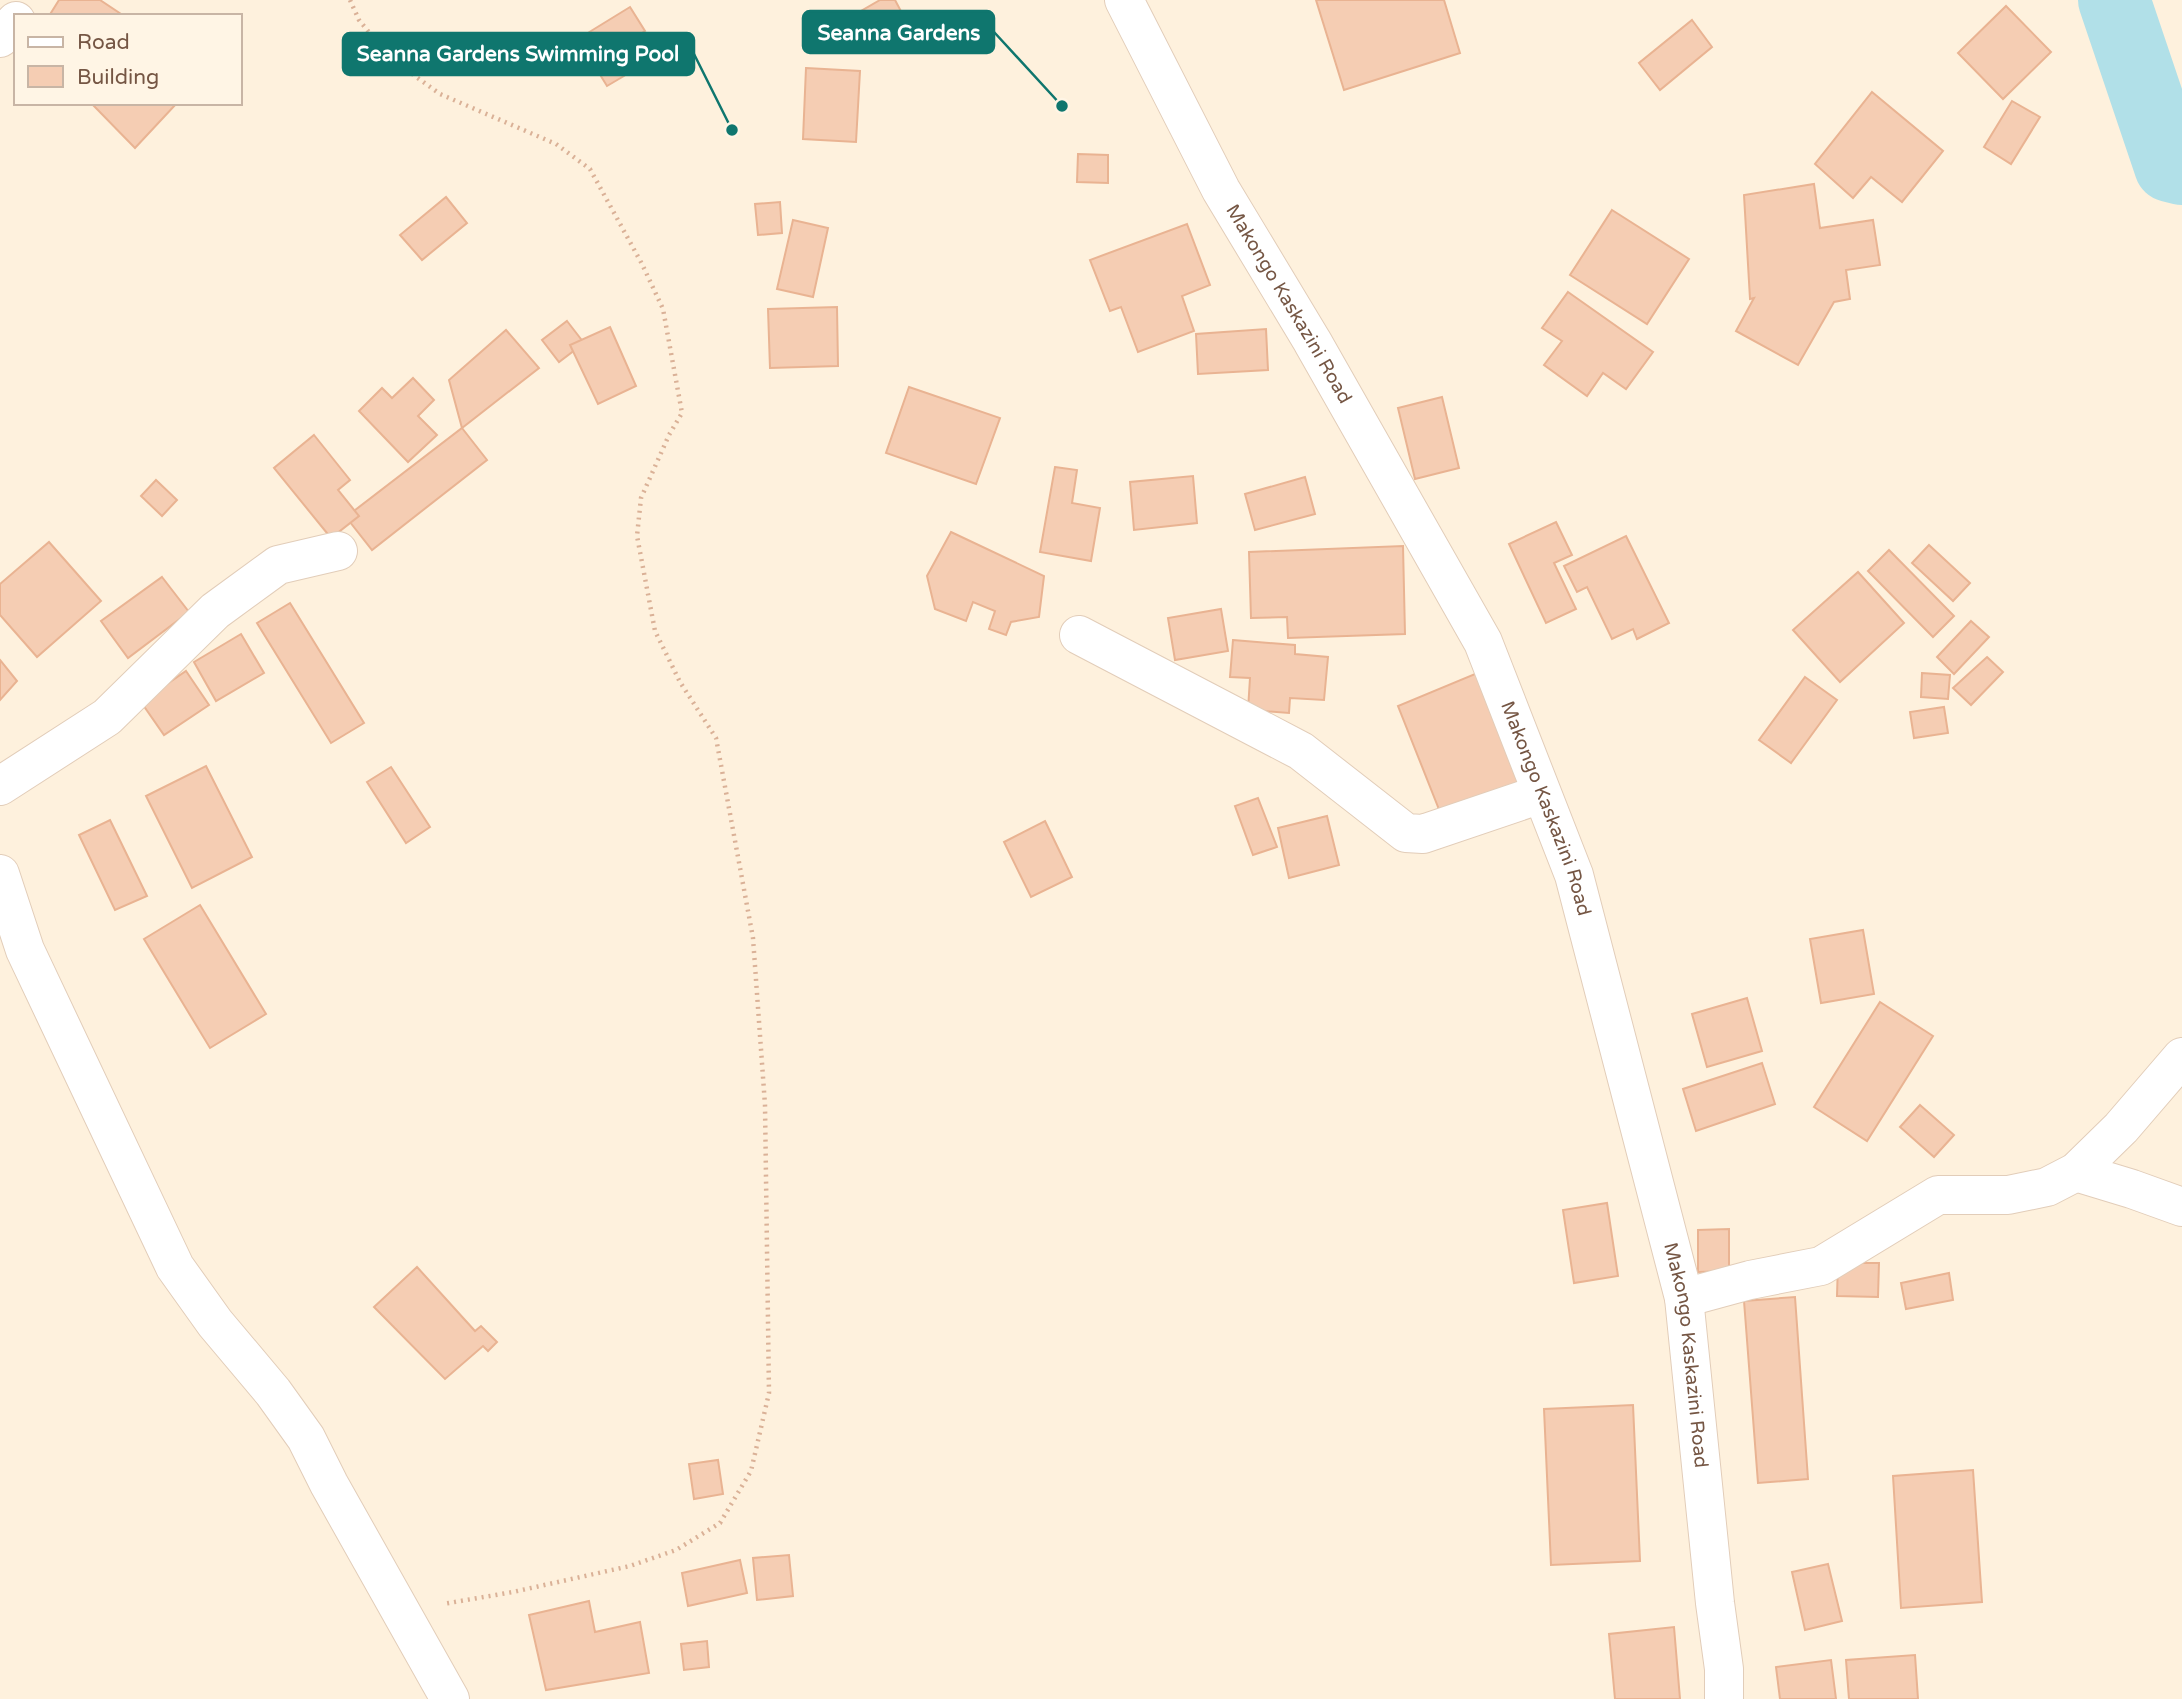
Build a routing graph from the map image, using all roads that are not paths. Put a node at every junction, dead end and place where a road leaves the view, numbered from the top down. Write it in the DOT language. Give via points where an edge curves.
graph roads {
  1 [pos="35,0"];
  2 [pos="1124,0"];
  3 [pos="22,14"];
  4 [pos="14,23"];
  5 [pos="0,38"];
  6 [pos="338,551"];
  7 [pos="1079,635"];
  8 [pos="0,786"];
  9 [pos="1541,794"];
  10 [pos="0,874"];
  11 [pos="2182,1057"];
  12 [pos="2076,1172"];
  13 [pos="2182,1208"];
  14 [pos="1684,1298"];
  15 [pos="450,1699"];
  16 [pos="1724,1699"];
  1 -- 3 [label="street"];
  2 -- 9 [label="street, Makongo Kaskazini Road" via="1221,190 1483,642"];
  4 -- 5 [label="street"];
  6 -- 8 [label="street" via="278,565 215,611 107,717"];
  7 -- 9 [label="street" via="1301,751 1406,834 1423,834"];
  9 -- 14 [label="street, Makongo Kaskazini Road" via="1574,875"];
  10 -- 15 [label="street" via="25,950 175,1266 306,1438"];
  11 -- 12 [label="street"];
  12 -- 13 [label="street"];
  12 -- 14 [label="street" via="2047,1186 2008,1195 1938,1195 1821,1266"];
  14 -- 16 [label="street, Makongo Kaskazini Road"];
}
